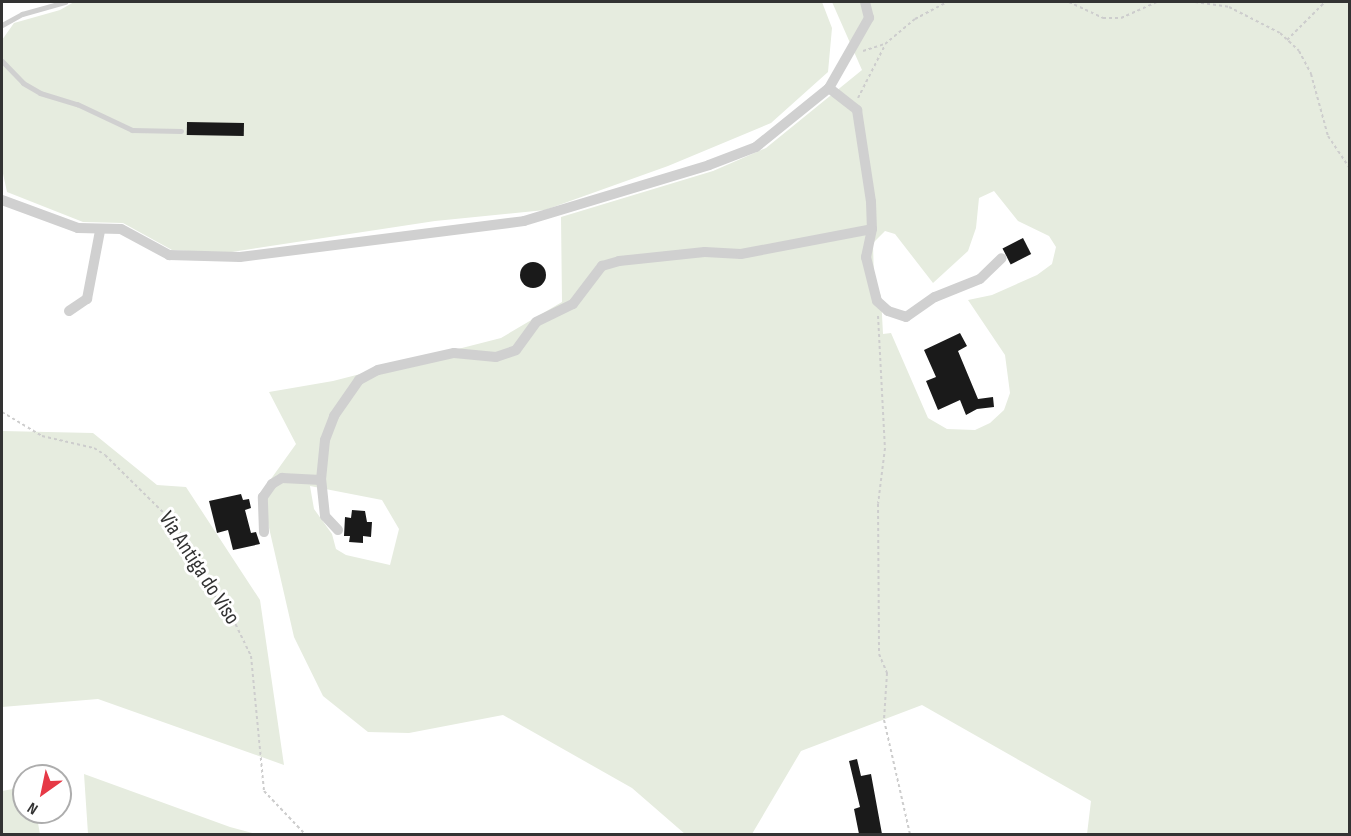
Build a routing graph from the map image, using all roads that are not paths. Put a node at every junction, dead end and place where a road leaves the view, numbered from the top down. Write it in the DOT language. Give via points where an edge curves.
graph roads {
  1 [pos="65,2"];
  2 [pos="865,2"];
  3 [pos="2,26"];
  4 [pos="2,61"];
  5 [pos="829,88"];
  6 [pos="181,131"];
  7 [pos="2,200"];
  8 [pos="872,228"];
  9 [pos="100,231"];
  10 [pos="1002,258"];
  11 [pos="69,311"];
  12 [pos="321,480"];
  13 [pos="338,530"];
  14 [pos="264,532"];
  1 -- 3 [label="lane" via="22,14"];
  2 -- 5 [label="street" via="869,18"];
  4 -- 6 [label="lane" via="23,83 40,93 77,104 132,130"];
  5 -- 8 [label="street" via="857,110"];
  5 -- 9 [label="street" via="756,147 524,221 240,257 169,255 121,229"];
  7 -- 9 [label="street" via="78,228"];
  8 -- 10 [label="street" via="866,257 877,301 888,312 906,316 935,297 980,279"];
  8 -- 12 [label="street" via="741,254 647,256 602,266 573,304 545,315 516,350 496,357 454,352 378,370 359,380 340,406 325,440"];
  9 -- 11 [label="street" via="87,299"];
  12 -- 13 [label="street" via="325,516"];
  12 -- 14 [label="street" via="282,478 272,484 263,497"];
}
